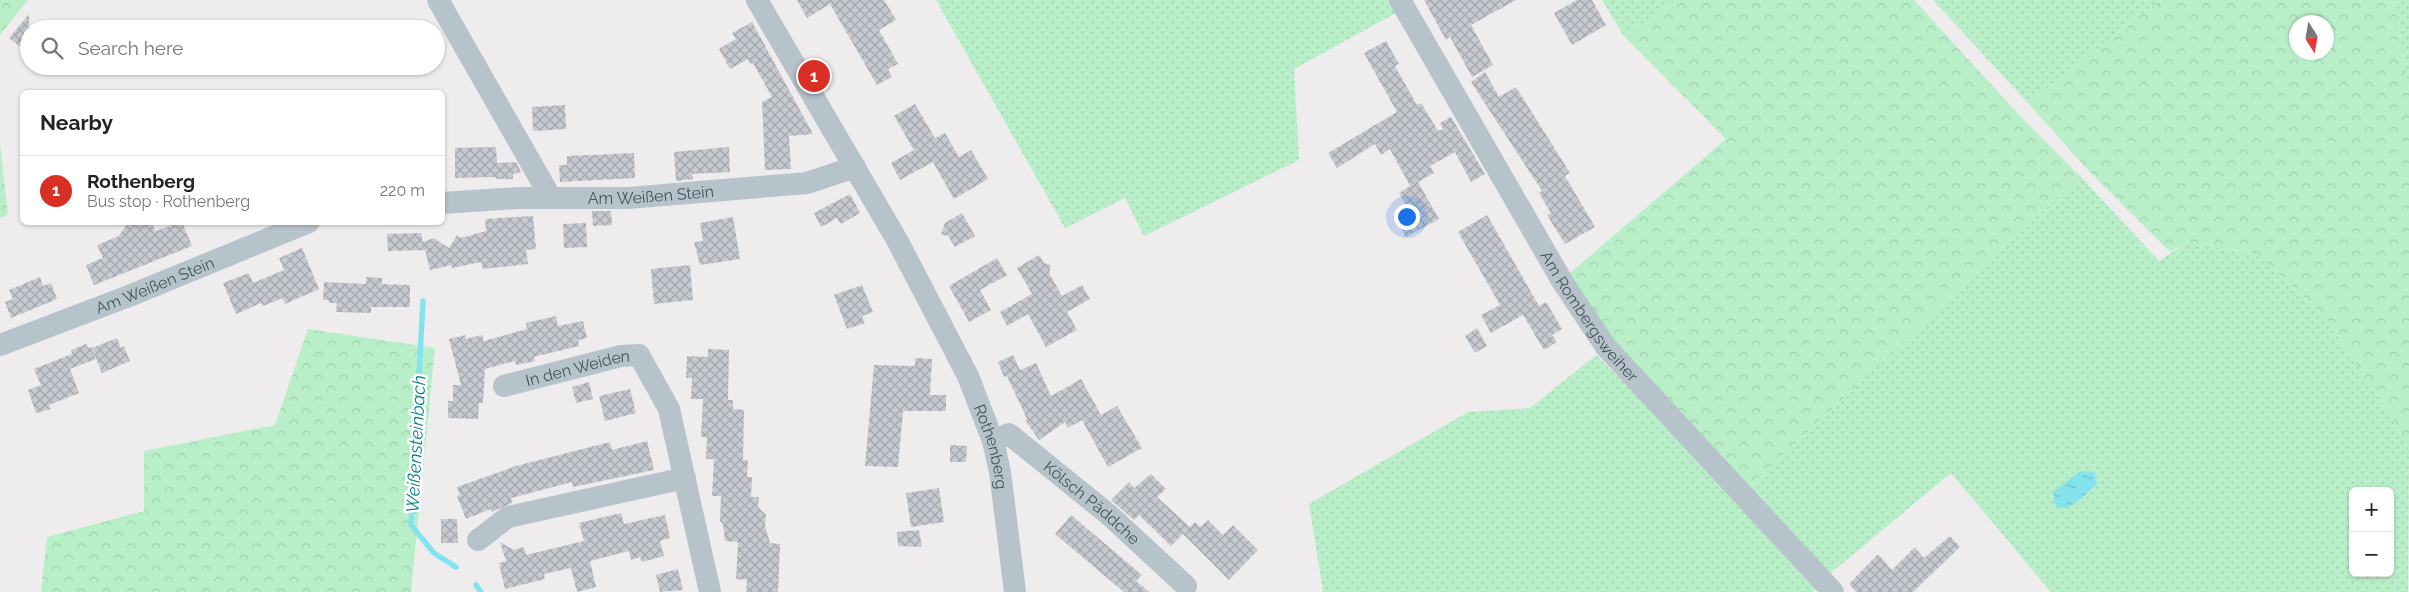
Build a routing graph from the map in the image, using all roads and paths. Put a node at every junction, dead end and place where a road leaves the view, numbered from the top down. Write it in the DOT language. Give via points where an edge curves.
graph roads {
  1 [pos="438,0"];
  2 [pos="757,0"];
  3 [pos="1400,0"];
  4 [pos="855,167"];
  5 [pos="551,198"];
  6 [pos="445,203"];
  7 [pos="302,225"];
  8 [pos="0,345"];
  9 [pos="504,386"];
  10 [pos="993,441"];
  11 [pos="685,478"];
  12 [pos="478,540"];
  13 [pos="1186,586"];
  14 [pos="710,592"];
  15 [pos="1015,592"];
  16 [pos="1832,592"];
  1 -- 5 [label="street"];
  2 -- 4 [label="street, Rothenberg"];
  3 -- 16 [label="street, Am Rombergsweiher" via="1566,287 1606,347"];
  4 -- 5 [label="street, Am Weißen Stein" via="807,183 628,198"];
  4 -- 10 [label="street, Rothenberg" via="968,376"];
  5 -- 6 [label="street, Am Weißen Stein"];
  7 -- 8 [label="street, Am Weißen Stein"];
  9 -- 11 [label="street, In den Weiden" via="622,356 638,355 668,409"];
  10 -- 13 [label="street, Kölsch Päddche" via="1010,434 1108,514"];
  10 -- 15 [label="street, Rothenberg"];
  11 -- 12 [label="street" via="508,517"];
  11 -- 14 [label="street, In den Weiden"];
}
